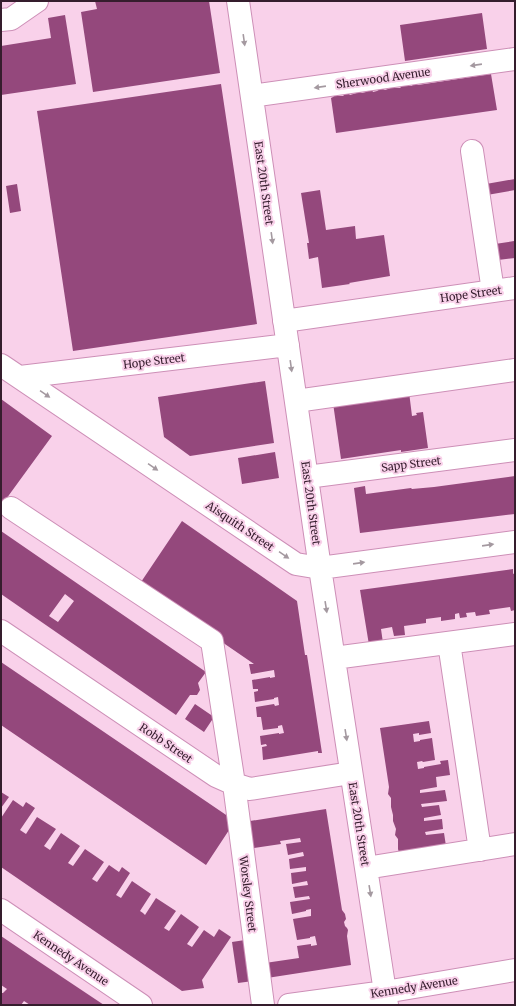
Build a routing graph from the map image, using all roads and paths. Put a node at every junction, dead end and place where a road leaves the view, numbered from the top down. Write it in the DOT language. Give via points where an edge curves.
graph roads {
  1 [pos="37,1"];
  2 [pos="238,1"];
  3 [pos="1,20"];
  4 [pos="515,59"];
  5 [pos="252,96"];
  6 [pos="472,151"];
  7 [pos="509,291"];
  8 [pos="284,321"];
  9 [pos="288,345"];
  10 [pos="1,365"];
  11 [pos="515,370"];
  12 [pos="20,377"];
  13 [pos="296,401"];
  14 [pos="515,450"];
  15 [pos="307,478"];
  16 [pos="11,508"];
  17 [pos="515,542"];
  18 [pos="320,568"];
  19 [pos="1,631"];
  20 [pos="515,634"];
  21 [pos="449,643"];
  22 [pos="334,658"];
  23 [pos="352,773"];
  24 [pos="234,784"];
  25 [pos="515,844"];
  26 [pos="480,850"];
  27 [pos="366,868"];
  28 [pos="1,910"];
  29 [pos="515,970"];
  30 [pos="386,998"];
  31 [pos="141,1005"];
  32 [pos="263,1005"];
  33 [pos="289,1005"];
  1 -- 3 [label="street" via="11,20"];
  2 -- 5 [label="street, East 20th Street, one-way"];
  4 -- 5 [label="street, Sherwood Avenue, one-way"];
  5 -- 8 [label="street, East 20th Street, one-way"];
  6 -- 7 [label="street"];
  7 -- 8 [label="street, Hope Street"];
  8 -- 9 [label="street, East 20th Street"];
  9 -- 12 [label="street, Hope Street"];
  9 -- 13 [label="street, East 20th Street, one-way"];
  10 -- 12 [label="street, Aisquith Street"];
  11 -- 13 [label="street"];
  12 -- 18 [label="street, Aisquith Street, one-way" via="296,564"];
  13 -- 15 [label="street, East 20th Street"];
  14 -- 15 [label="street, Sapp Street"];
  15 -- 18 [label="street, East 20th Street"];
  16 -- 24 [label="street, Worsley Street" via="212,641"];
  18 -- 17 [label="street, Aisquith Street, one-way"];
  18 -- 22 [label="street, East 20th Street, one-way"];
  19 -- 24 [label="street, Robb Street" via="216,776"];
  20 -- 21 [label="street"];
  21 -- 22 [label="street"];
  21 -- 26 [label="street"];
  22 -- 23 [label="street, East 20th Street, one-way"];
  23 -- 24 [label="street, Robb Street" via="250,789"];
  23 -- 27 [label="street, East 20th Street"];
  24 -- 32 [label="street, Worsley Street"];
  25 -- 26 [label="street"];
  26 -- 27 [label="street"];
  27 -- 30 [label="street, East 20th Street, one-way"];
  28 -- 31 [label="street, Kennedy Avenue"];
  29 -- 30 [label="street, Kennedy Avenue"];
  30 -- 33 [label="street, Kennedy Avenue"];
}
